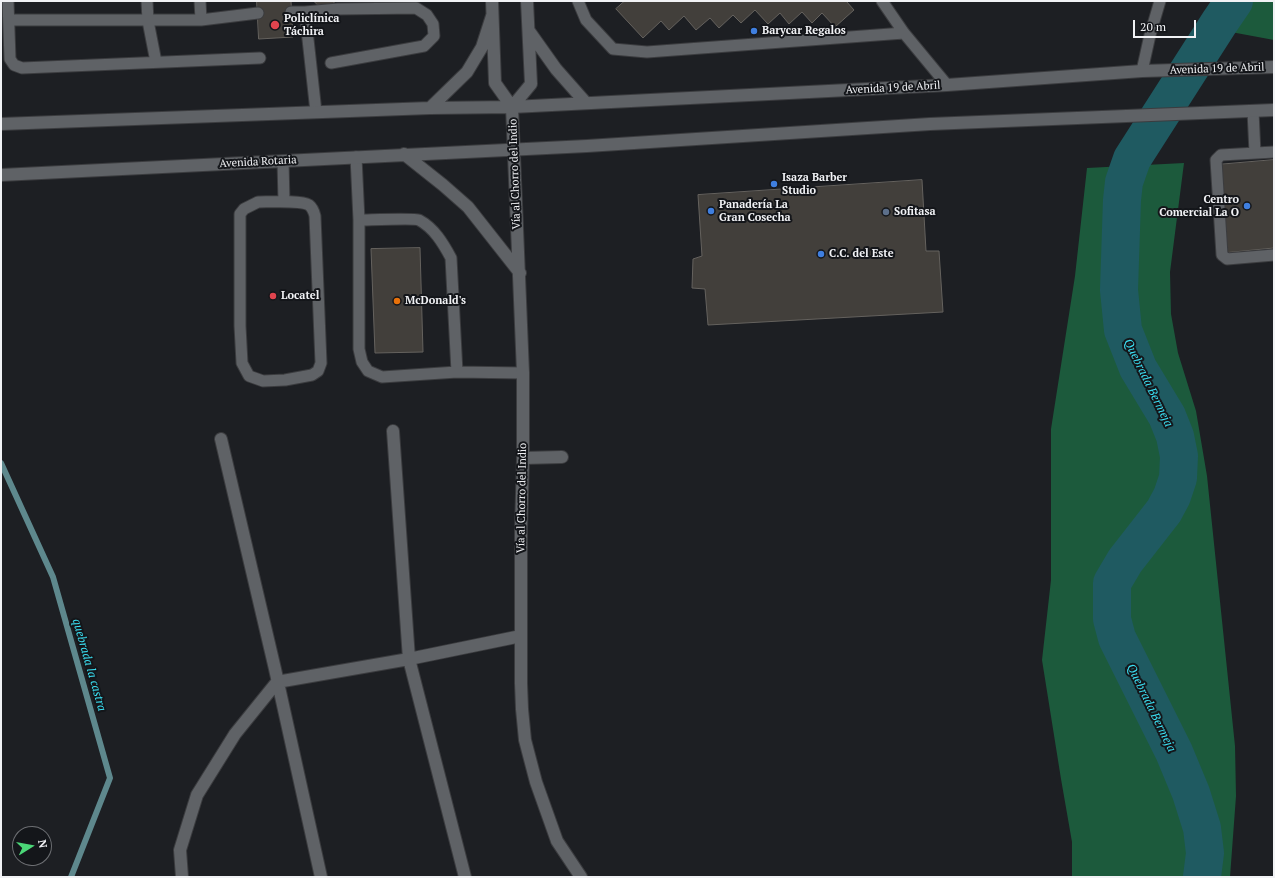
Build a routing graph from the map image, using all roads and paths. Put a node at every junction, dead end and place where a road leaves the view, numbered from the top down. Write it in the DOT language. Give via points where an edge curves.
graph roads {
  1 [pos="8,1"];
  2 [pos="147,1"];
  3 [pos="200,1"];
  4 [pos="492,1"];
  5 [pos="527,1"];
  6 [pos="578,1"];
  7 [pos="882,1"];
  8 [pos="1160,1"];
  9 [pos="292,12"];
  10 [pos="305,12"];
  11 [pos="258,13"];
  12 [pos="492,16"];
  13 [pos="9,20"];
  14 [pos="201,20"];
  15 [pos="148,21"];
  16 [pos="529,31"];
  17 [pos="904,33"];
  18 [pos="260,58"];
  19 [pos="156,62"];
  20 [pos="331,63"];
  21 [pos="1274,67"];
  22 [pos="1142,71"];
  23 [pos="947,85"];
  24 [pos="586,103"];
  25 [pos="512,107"];
  26 [pos="430,108"];
  27 [pos="1274,110"];
  28 [pos="1253,111"];
  29 [pos="316,112"];
  30 [pos="1,124"];
  31 [pos="514,149"];
  32 [pos="1274,152"];
  33 [pos="1255,153"];
  34 [pos="404,154"];
  35 [pos="356,157"];
  36 [pos="283,160"];
  37 [pos="1,175"];
  38 [pos="284,202"];
  39 [pos="359,220"];
  40 [pos="1274,255"];
  41 [pos="520,273"];
  42 [pos="457,372"];
  43 [pos="522,372"];
  44 [pos="393,431"];
  45 [pos="221,439"];
  46 [pos="562,457"];
  47 [pos="523,458"];
  48 [pos="521,636"];
  49 [pos="409,659"];
  50 [pos="277,682"];
  51 [pos="182,877"];
  52 [pos="321,877"];
  53 [pos="465,877"];
  54 [pos="581,877"];
  1 -- 13 [label="lane"];
  2 -- 15 [label="lane"];
  3 -- 14 [label="lane"];
  4 -- 12 [label="main road"];
  5 -- 16 [label="main road"];
  6 -- 17 [label="lane" via="586,20 613,49 647,52"];
  7 -- 17 [label="lane"];
  8 -- 22 [label="lane"];
  9 -- 10 [label="lane"];
  10 -- 20 [label="lane" via="416,8 427,15 433,24 434,36 424,46"];
  10 -- 29 [label="lane"];
  11 -- 14 [label="lane"];
  12 -- 25 [label="main road" via="495,83"];
  12 -- 26 [label="main road" via="482,47 467,72"];
  13 -- 15 [label="lane"];
  13 -- 19 [label="lane" via="10,59 14,65 22,68"];
  14 -- 15 [label="lane"];
  15 -- 19 [label="lane"];
  16 -- 24 [label="main road" via="556,69"];
  16 -- 25 [label="main road" via="531,84"];
  17 -- 23 [label="lane"];
  18 -- 19 [label="lane"];
  21 -- 22 [label="main road, Avenida 19 de Abril"];
  22 -- 23 [label="main road, Avenida 19 de Abril"];
  23 -- 24 [label="main road, Avenida 19 de Abril"];
  24 -- 25 [label="main road, Avenida 19 de Abril"];
  25 -- 26 [label="main road"];
  25 -- 31 [label="main road, Vía al Chorro del Indio"];
  26 -- 29 [label="main road"];
  27 -- 28 [label="main road"];
  28 -- 31 [label="main road" via="930,124"];
  28 -- 33 [label="lane"];
  29 -- 30 [label="main road"];
  31 -- 34 [label="main road, Avenida Rotaria"];
  31 -- 41 [label="main road, Vía al Chorro del Indio"];
  32 -- 33 [label="lane"];
  33 -- 40 [label="lane" via="1221,155 1216,160 1222,255 1227,259"];
  34 -- 35 [label="main road, Avenida Rotaria"];
  34 -- 41 [label="main road" via="468,207"];
  35 -- 36 [label="main road, Avenida Rotaria"];
  35 -- 39 [label="lane"];
  36 -- 37 [label="main road, Avenida Rotaria"];
  36 -- 38 [label="lane"];
  38 -- 38 [label="lane" via="258,202 240,214 242,363 249,376 263,381 312,375 318,371 321,363 315,216 308,204"];
  39 -- 42 [label="lane" via="418,219 434,232 443,244 451,258"];
  39 -- 42 [label="lane" via="359,349 362,362 368,370 382,377"];
  41 -- 43 [label="main road, Vía al Chorro del Indio"];
  42 -- 43 [label="lane"];
  43 -- 47 [label="main road, Vía al Chorro del Indio"];
  44 -- 49 [label="main road"];
  45 -- 50 [label="main road"];
  46 -- 47 [label="main road"];
  47 -- 48 [label="main road, Vía al Chorro del Indio"];
  48 -- 49 [label="main road"];
  48 -- 54 [label="main road, Vía al Chorro del Indio" via="525,740 536,782 557,841"];
  49 -- 50 [label="main road"];
  49 -- 53 [label="main road"];
  50 -- 51 [label="main road" via="235,734 197,795 180,850"];
  50 -- 52 [label="main road"];
}
